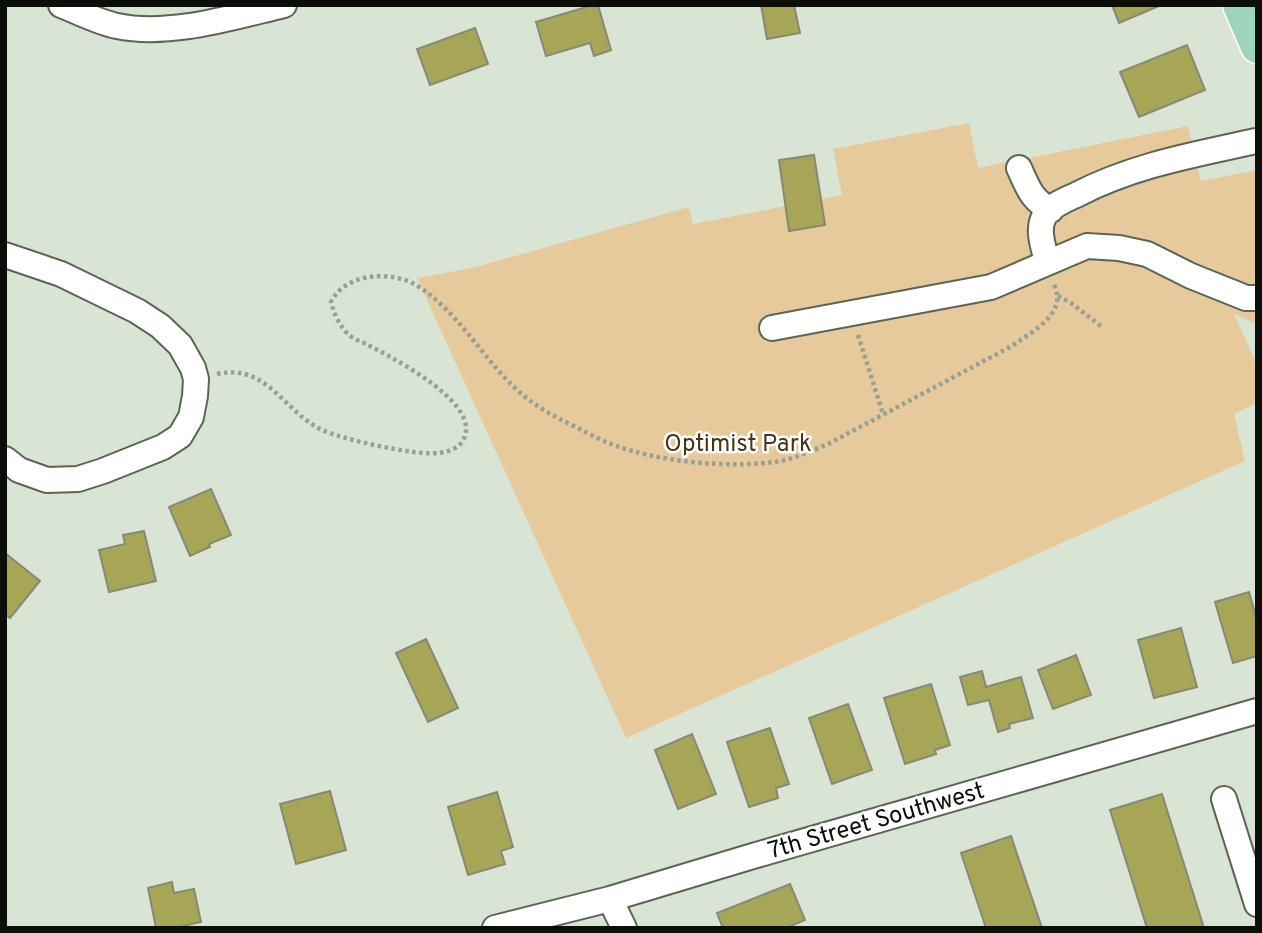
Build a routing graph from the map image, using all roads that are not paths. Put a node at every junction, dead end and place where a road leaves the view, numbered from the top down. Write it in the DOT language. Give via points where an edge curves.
graph roads {
  1 [pos="61,5"];
  2 [pos="285,5"];
  3 [pos="1239,5"];
  4 [pos="222,12"];
  5 [pos="1257,47"];
  6 [pos="1256,141"];
  7 [pos="1019,168"];
  8 [pos="1051,210"];
  9 [pos="5,255"];
  10 [pos="1047,262"];
  11 [pos="1257,298"];
  12 [pos="772,328"];
  13 [pos="5,459"];
  14 [pos="1257,710"];
  15 [pos="1224,799"];
  16 [pos="610,899"];
  17 [pos="1257,904"];
  18 [pos="495,928"];
  19 [pos="624,928"];
  1 -- 4 [label="street" via="116,26 193,26"];
  2 -- 4 [label="street"];
  3 -- 5 [label="main road"];
  6 -- 8 [label="street" via="1146,166 1100,182"];
  7 -- 8 [label="street" via="1038,203"];
  8 -- 10 [label="street" via="1044,216 1040,234"];
  9 -- 13 [label="street" via="61,274 137,311 180,345 196,379 191,417 180,436 163,447 78,479 47,480 19,470"];
  10 -- 11 [label="street" via="1087,246 1119,248 1147,254 1246,299"];
  10 -- 12 [label="street" via="991,287"];
  14 -- 16 [label="street, 7th Street Southwest"];
  15 -- 17 [label="street"];
  16 -- 18 [label="street, 7th Street Southwest"];
  16 -- 19 [label="street"];
}
